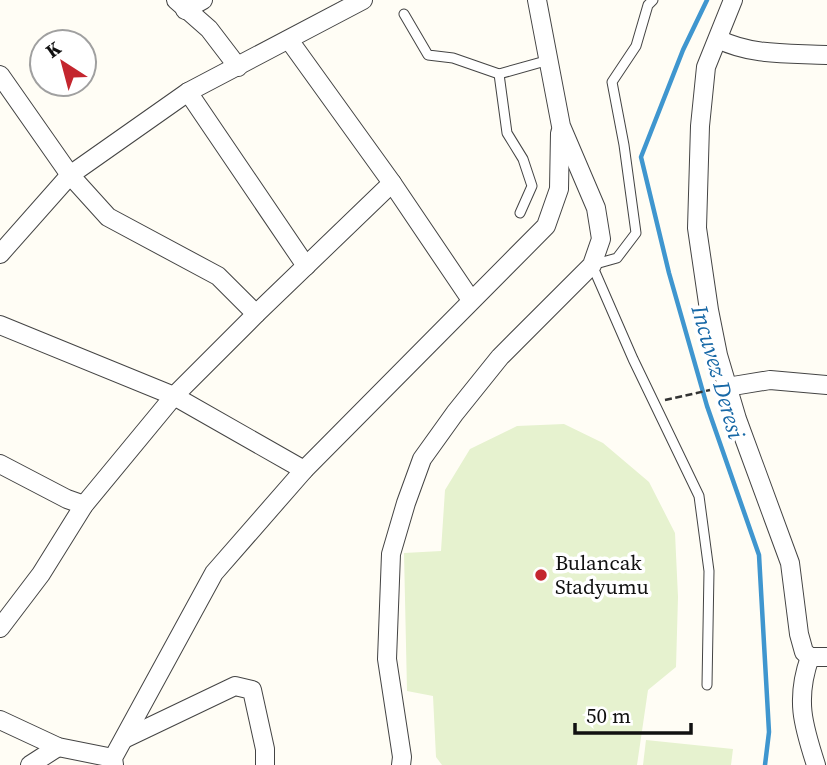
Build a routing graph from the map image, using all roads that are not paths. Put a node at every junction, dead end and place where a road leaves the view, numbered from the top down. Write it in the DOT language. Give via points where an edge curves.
graph roads {
  1 [pos="203,0"];
  2 [pos="363,0"];
  3 [pos="537,0"];
  4 [pos="653,0"];
  5 [pos="733,0"];
  6 [pos="181,5"];
  7 [pos="404,14"];
  8 [pos="718,38"];
  9 [pos="289,40"];
  10 [pos="827,55"];
  11 [pos="549,60"];
  12 [pos="238,67"];
  13 [pos="499,74"];
  14 [pos="0,75"];
  15 [pos="188,92"];
  16 [pos="561,126"];
  17 [pos="69,175"];
  18 [pos="392,183"];
  19 [pos="520,213"];
  20 [pos="0,254"];
  21 [pos="592,264"];
  22 [pos="306,266"];
  23 [pos="471,300"];
  24 [pos="256,314"];
  25 [pos="0,325"];
  26 [pos="827,385"];
  27 [pos="722,388"];
  28 [pos="174,396"];
  29 [pos="0,464"];
  30 [pos="304,470"];
  31 [pos="84,505"];
  32 [pos="1,623"];
  33 [pos="819,657"];
  34 [pos="707,685"];
  35 [pos="0,720"];
  36 [pos="124,739"];
  37 [pos="58,747"];
  38 [pos="114,761"];
  39 [pos="30,765"];
  40 [pos="265,765"];
  41 [pos="401,765"];
  42 [pos="816,765"];
  1 -- 6 [label="street"];
  2 -- 9 [label="street"];
  3 -- 11 [label="street"];
  4 -- 21 [label="lane" via="636,46 612,82 636,233 617,258"];
  5 -- 8 [label="street"];
  6 -- 12 [label="street" via="209,29"];
  7 -- 13 [label="lane" via="428,55 453,58"];
  8 -- 10 [label="street" via="757,52"];
  8 -- 27 [label="street" via="706,67 697,228"];
  9 -- 12 [label="street"];
  9 -- 18 [label="street"];
  11 -- 13 [label="lane"];
  11 -- 16 [label="street"];
  12 -- 15 [label="street"];
  13 -- 19 [label="lane" via="507,133 532,186"];
  14 -- 17 [label="street"];
  15 -- 17 [label="street"];
  15 -- 22 [label="street"];
  16 -- 21 [label="street" via="596,208 601,239"];
  16 -- 23 [label="street" via="559,189 546,226"];
  17 -- 20 [label="street"];
  17 -- 24 [label="street" via="108,217 218,276"];
  18 -- 22 [label="street"];
  18 -- 23 [label="street"];
  21 -- 34 [label="lane" via="699,496 709,571"];
  21 -- 41 [label="street" via="500,357 422,459 391,554 387,659"];
  22 -- 24 [label="street"];
  23 -- 30 [label="street"];
  24 -- 28 [label="street"];
  25 -- 28 [label="street"];
  26 -- 27 [label="street" via="770,380"];
  27 -- 33 [label="street" via="790,563 804,652"];
  28 -- 30 [label="street"];
  28 -- 31 [label="street"];
  29 -- 31 [label="street"];
  30 -- 36 [label="street" via="214,573"];
  31 -- 32 [label="street" via="41,573"];
  33 -- 42 [label="street" via="802,681 803,724"];
  35 -- 37 [label="street"];
  36 -- 38 [label="street"];
  36 -- 40 [label="street" via="235,686 252,690"];
  37 -- 38 [label="street"];
  37 -- 39 [label="street"];
}
